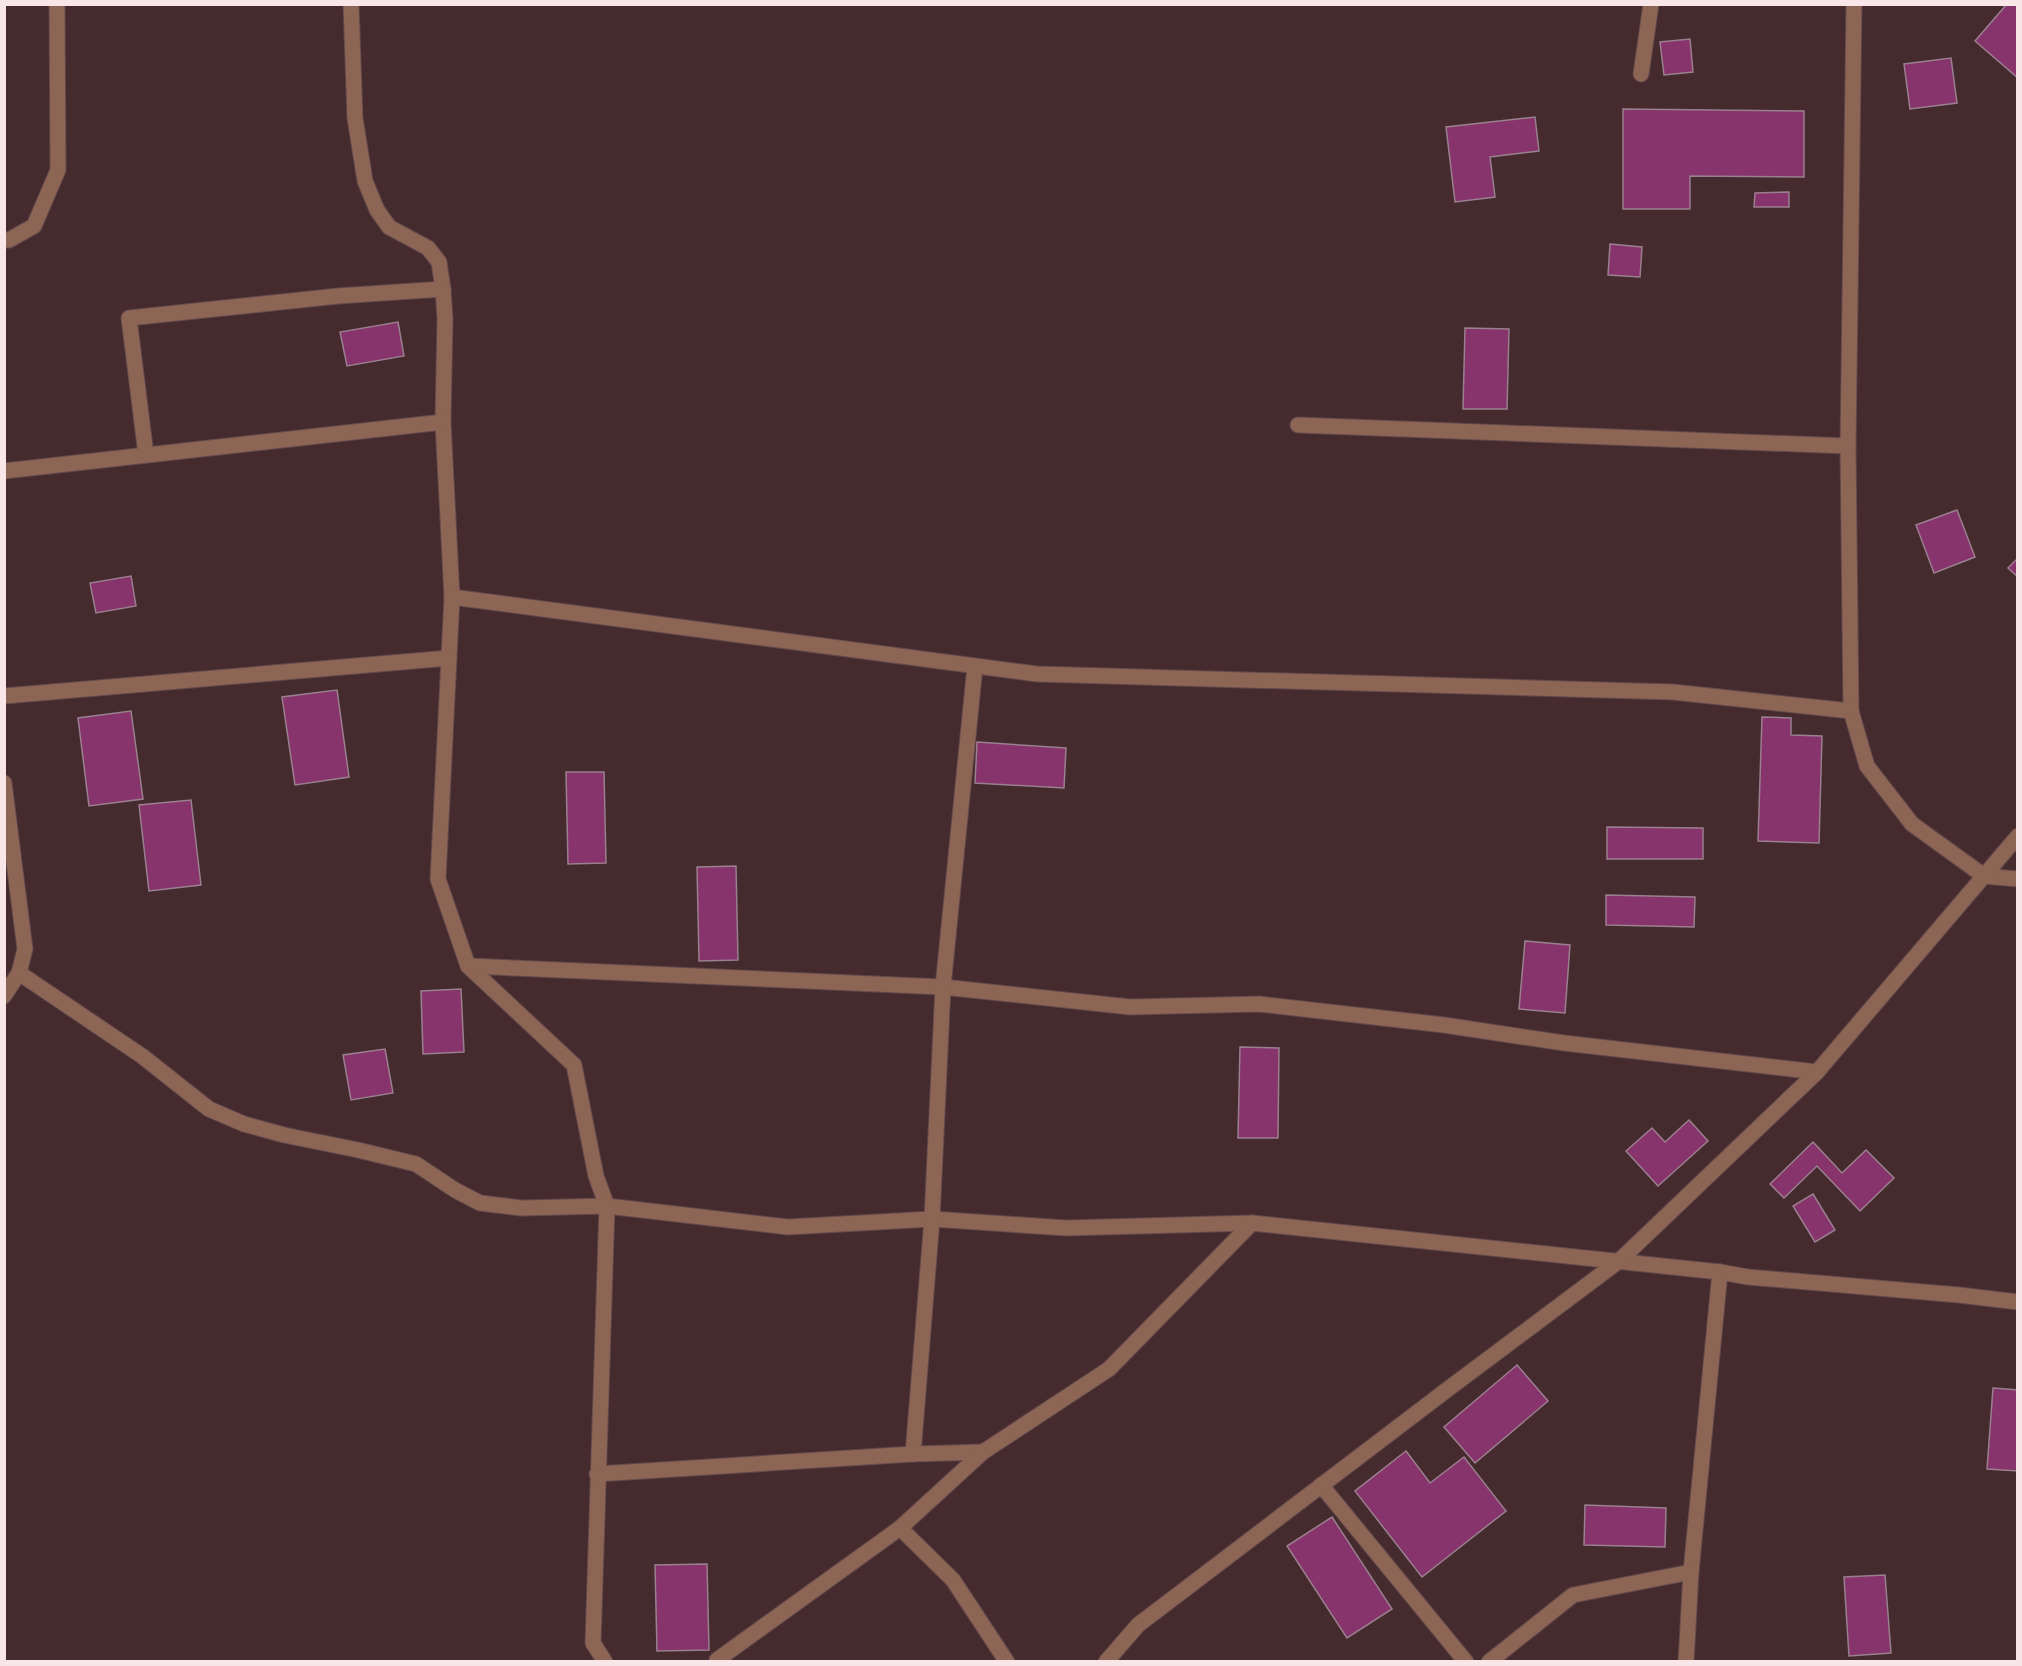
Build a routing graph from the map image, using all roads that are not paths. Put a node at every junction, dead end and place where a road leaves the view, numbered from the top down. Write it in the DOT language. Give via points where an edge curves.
graph roads {
  1 [pos="57,4"];
  2 [pos="351,4"];
  3 [pos="1651,4"];
  4 [pos="1854,4"];
  5 [pos="1641,74"];
  6 [pos="4,240"];
  7 [pos="443,289"];
  8 [pos="443,422"];
  9 [pos="1298,425"];
  10 [pos="1848,446"];
  11 [pos="146,455"];
  12 [pos="4,471"];
  13 [pos="452,597"];
  14 [pos="449,658"];
  15 [pos="975,666"];
  16 [pos="4,696"];
  17 [pos="1851,711"];
  18 [pos="4,783"];
  19 [pos="2018,836"];
  20 [pos="1984,876"];
  21 [pos="2018,879"];
  22 [pos="468,966"];
  23 [pos="19,973"];
  24 [pos="943,987"];
  25 [pos="4,996"];
  26 [pos="1817,1072"];
  27 [pos="607,1206"];
  28 [pos="932,1219"];
  29 [pos="1252,1223"];
  30 [pos="1619,1262"];
  31 [pos="1719,1272"];
  32 [pos="2018,1302"];
  33 [pos="983,1452"];
  34 [pos="913,1454"];
  35 [pos="597,1474"];
  36 [pos="1321,1485"];
  37 [pos="900,1528"];
  38 [pos="1691,1572"];
  39 [pos="714,1661"];
  40 [pos="605,1662"];
  41 [pos="1007,1662"];
  42 [pos="1106,1662"];
  43 [pos="1466,1662"];
  44 [pos="1489,1662"];
  45 [pos="1686,1662"];
  1 -- 6 [label="street" via="58,170 34,226"];
  2 -- 7 [label="street" via="356,118 365,182 388,227 428,248 439,261"];
  3 -- 5 [label="street"];
  4 -- 10 [label="street"];
  7 -- 8 [label="street"];
  7 -- 11 [label="street" via="129,318"];
  8 -- 11 [label="street"];
  8 -- 13 [label="street"];
  9 -- 10 [label="street"];
  10 -- 17 [label="street"];
  11 -- 12 [label="street"];
  13 -- 14 [label="street"];
  13 -- 15 [label="street"];
  14 -- 16 [label="street"];
  14 -- 22 [label="street" via="438,879"];
  15 -- 17 [label="street" via="1049,674 1673,692"];
  15 -- 24 [label="street"];
  17 -- 20 [label="street" via="1867,766 1912,824"];
  18 -- 23 [label="street" via="25,949"];
  19 -- 20 [label="street"];
  20 -- 21 [label="street"];
  20 -- 26 [label="street"];
  22 -- 24 [label="street"];
  22 -- 27 [label="street" via="574,1065 596,1176"];
  23 -- 25 [label="street"];
  23 -- 27 [label="street" via="142,1056 209,1109 244,1124 416,1164 480,1203 521,1208"];
  24 -- 26 [label="street" via="1130,1007 1259,1004"];
  24 -- 28 [label="street"];
  26 -- 30 [label="street"];
  27 -- 28 [label="street" via="788,1227"];
  27 -- 35 [label="street"];
  28 -- 29 [label="street" via="1066,1228"];
  28 -- 34 [label="street"];
  29 -- 30 [label="street"];
  29 -- 33 [label="street" via="1108,1369"];
  30 -- 31 [label="street"];
  30 -- 36 [label="street"];
  31 -- 32 [label="street"];
  31 -- 38 [label="street"];
  33 -- 34 [label="street"];
  33 -- 37 [label="street"];
  34 -- 35 [label="street"];
  35 -- 40 [label="street" via="593,1643"];
  36 -- 42 [label="street" via="1138,1625"];
  36 -- 43 [label="street"];
  37 -- 39 [label="street"];
  37 -- 41 [label="street" via="953,1580"];
  38 -- 44 [label="street" via="1573,1595"];
  38 -- 45 [label="street"];
}
